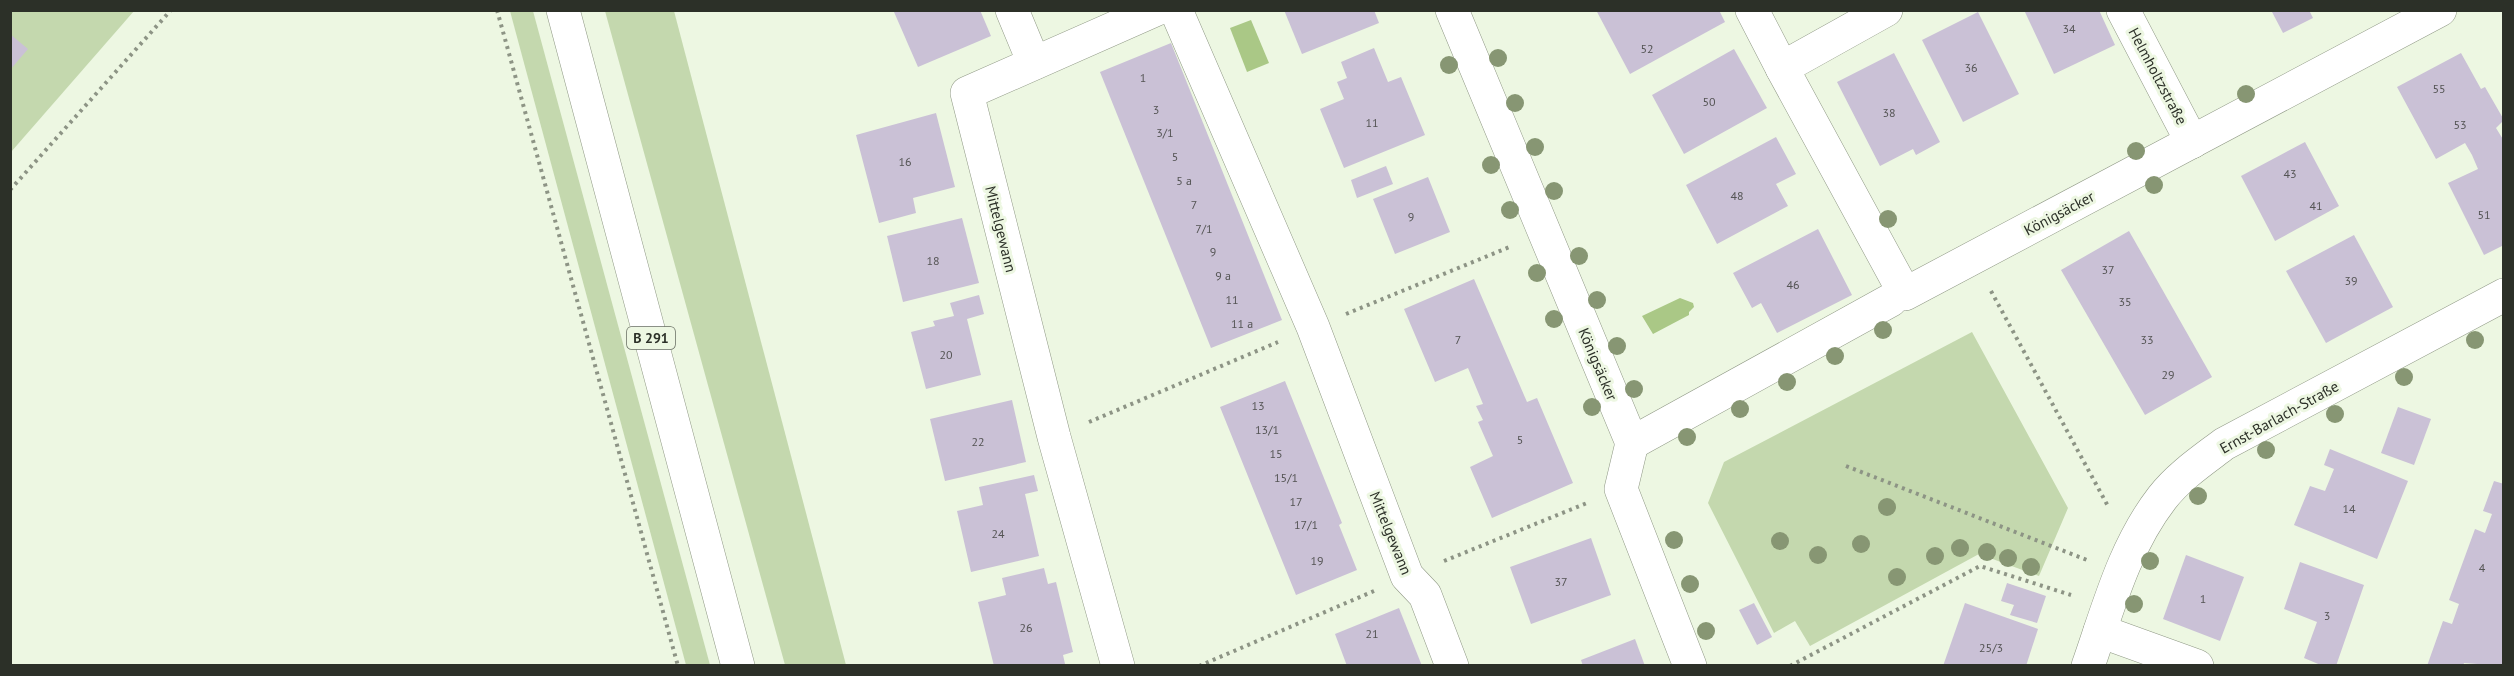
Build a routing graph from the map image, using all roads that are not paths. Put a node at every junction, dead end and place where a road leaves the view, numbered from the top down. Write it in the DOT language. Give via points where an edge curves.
graph roads {
  1 [pos="563,10"];
  2 [pos="1012,10"];
  3 [pos="1155,10"];
  4 [pos="1176,10"];
  5 [pos="1452,10"];
  6 [pos="1752,10"];
  7 [pos="1886,10"];
  8 [pos="2123,10"];
  9 [pos="2421,15"];
  10 [pos="1034,63"];
  11 [pos="1782,68"];
  12 [pos="2192,142"];
  13 [pos="2504,296"];
  14 [pos="1891,300"];
  15 [pos="1632,443"];
  16 [pos="2105,619"];
  17 [pos="738,666"];
  18 [pos="1118,666"];
  19 [pos="1452,666"];
  20 [pos="1690,666"];
  21 [pos="2088,666"];
  22 [pos="2197,666"];
  1 -- 17 [label="street, B 291"];
  2 -- 10 [label="street"];
  3 -- 10 [label="street, Mittelgewann"];
  4 -- 19 [label="street, Mittelgewann" via="1313,327 1407,576 1425,595"];
  5 -- 15 [label="street, Königsäcker"];
  6 -- 11 [label="street, Königsäcker"];
  7 -- 11 [label="street"];
  8 -- 12 [label="street, Helmholtzstraße"];
  9 -- 12 [label="street, Königsäcker"];
  10 -- 18 [label="street, Mittelgewann" via="967,93 1054,437"];
  11 -- 12 [label="street, Königsäcker" via="1905,294"];
  13 -- 16 [label="street, Ernst-Barlach-Straße" via="2224,444 2190,470 2163,496 2133,543"];
  14 -- 15 [label="street"];
  15 -- 20 [label="street" via="1621,489"];
  16 -- 21 [label="street, Ernst-Barlach-Straße"];
  16 -- 22 [label="street"];
}
